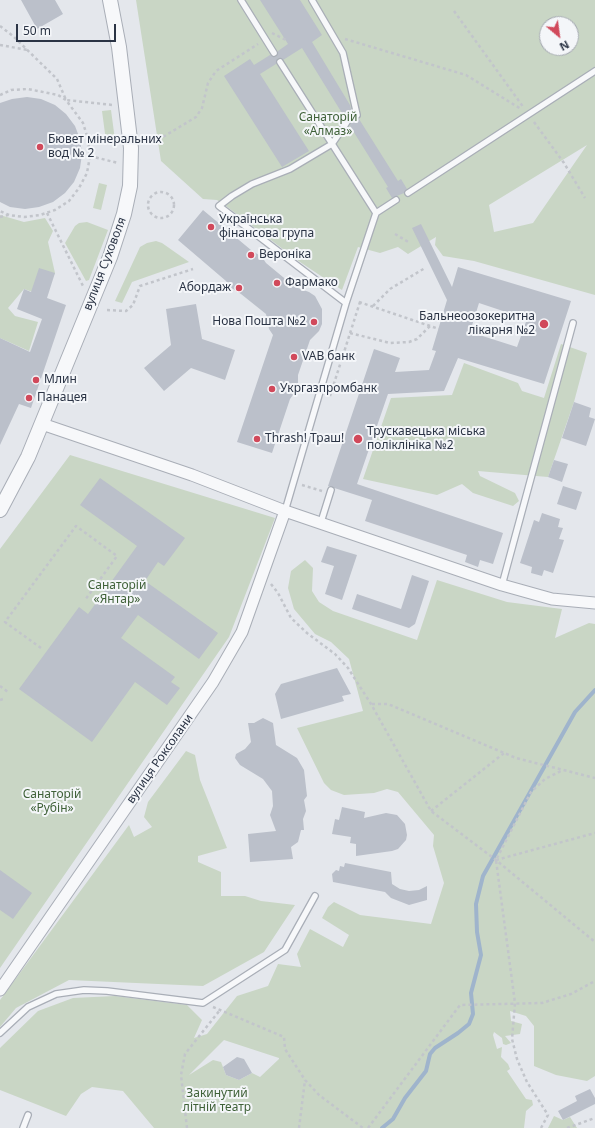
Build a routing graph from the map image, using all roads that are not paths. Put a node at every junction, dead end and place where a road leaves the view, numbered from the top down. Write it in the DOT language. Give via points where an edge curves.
graph roads {
  1 [pos="110,0"];
  2 [pos="241,0"];
  3 [pos="312,0"];
  4 [pos="274,53"];
  5 [pos="280,62"];
  6 [pos="595,71"];
  7 [pos="357,115"];
  8 [pos="347,122"];
  9 [pos="332,144"];
  10 [pos="408,193"];
  11 [pos="396,200"];
  12 [pos="376,213"];
  13 [pos="347,300"];
  14 [pos="573,323"];
  15 [pos="42,424"];
  16 [pos="330,492"];
  17 [pos="0,510"];
  18 [pos="285,511"];
  19 [pos="321,522"];
  20 [pos="502,585"];
  21 [pos="595,603"];
  22 [pos="315,896"];
  23 [pos="0,990"];
  24 [pos="0,1033"];
  25 [pos="28,1115"];
  26 [pos="23,1128"];
  1 -- 15 [label="street, вулиця Суховоля" via="119,47 131,148 130,186 110,257"];
  2 -- 4 [label="lane"];
  3 -- 7 [label="lane" via="343,53"];
  5 -- 9 [label="lane"];
  6 -- 10 [label="lane"];
  8 -- 9 [label="lane"];
  9 -- 12 [label="lane"];
  9 -- 13 [label="lane" via="290,169 252,184 219,206"];
  11 -- 12 [label="lane"];
  12 -- 13 [label="lane"];
  13 -- 18 [label="lane"];
  14 -- 20 [label="lane"];
  15 -- 17 [label="street, вулиця Суховоля" via="20,475"];
  15 -- 18 [label="street"];
  16 -- 19 [label="lane"];
  18 -- 19 [label="street"];
  18 -- 23 [label="street, вулиця Роксолани" via="242,632 213,682"];
  19 -- 20 [label="street"];
  20 -- 21 [label="street" via="552,598"];
  22 -- 24 [label="lane" via="285,950 203,1003 107,991 84,990 56,994 28,1007"];
  25 -- 26 [label="lane"];
}
